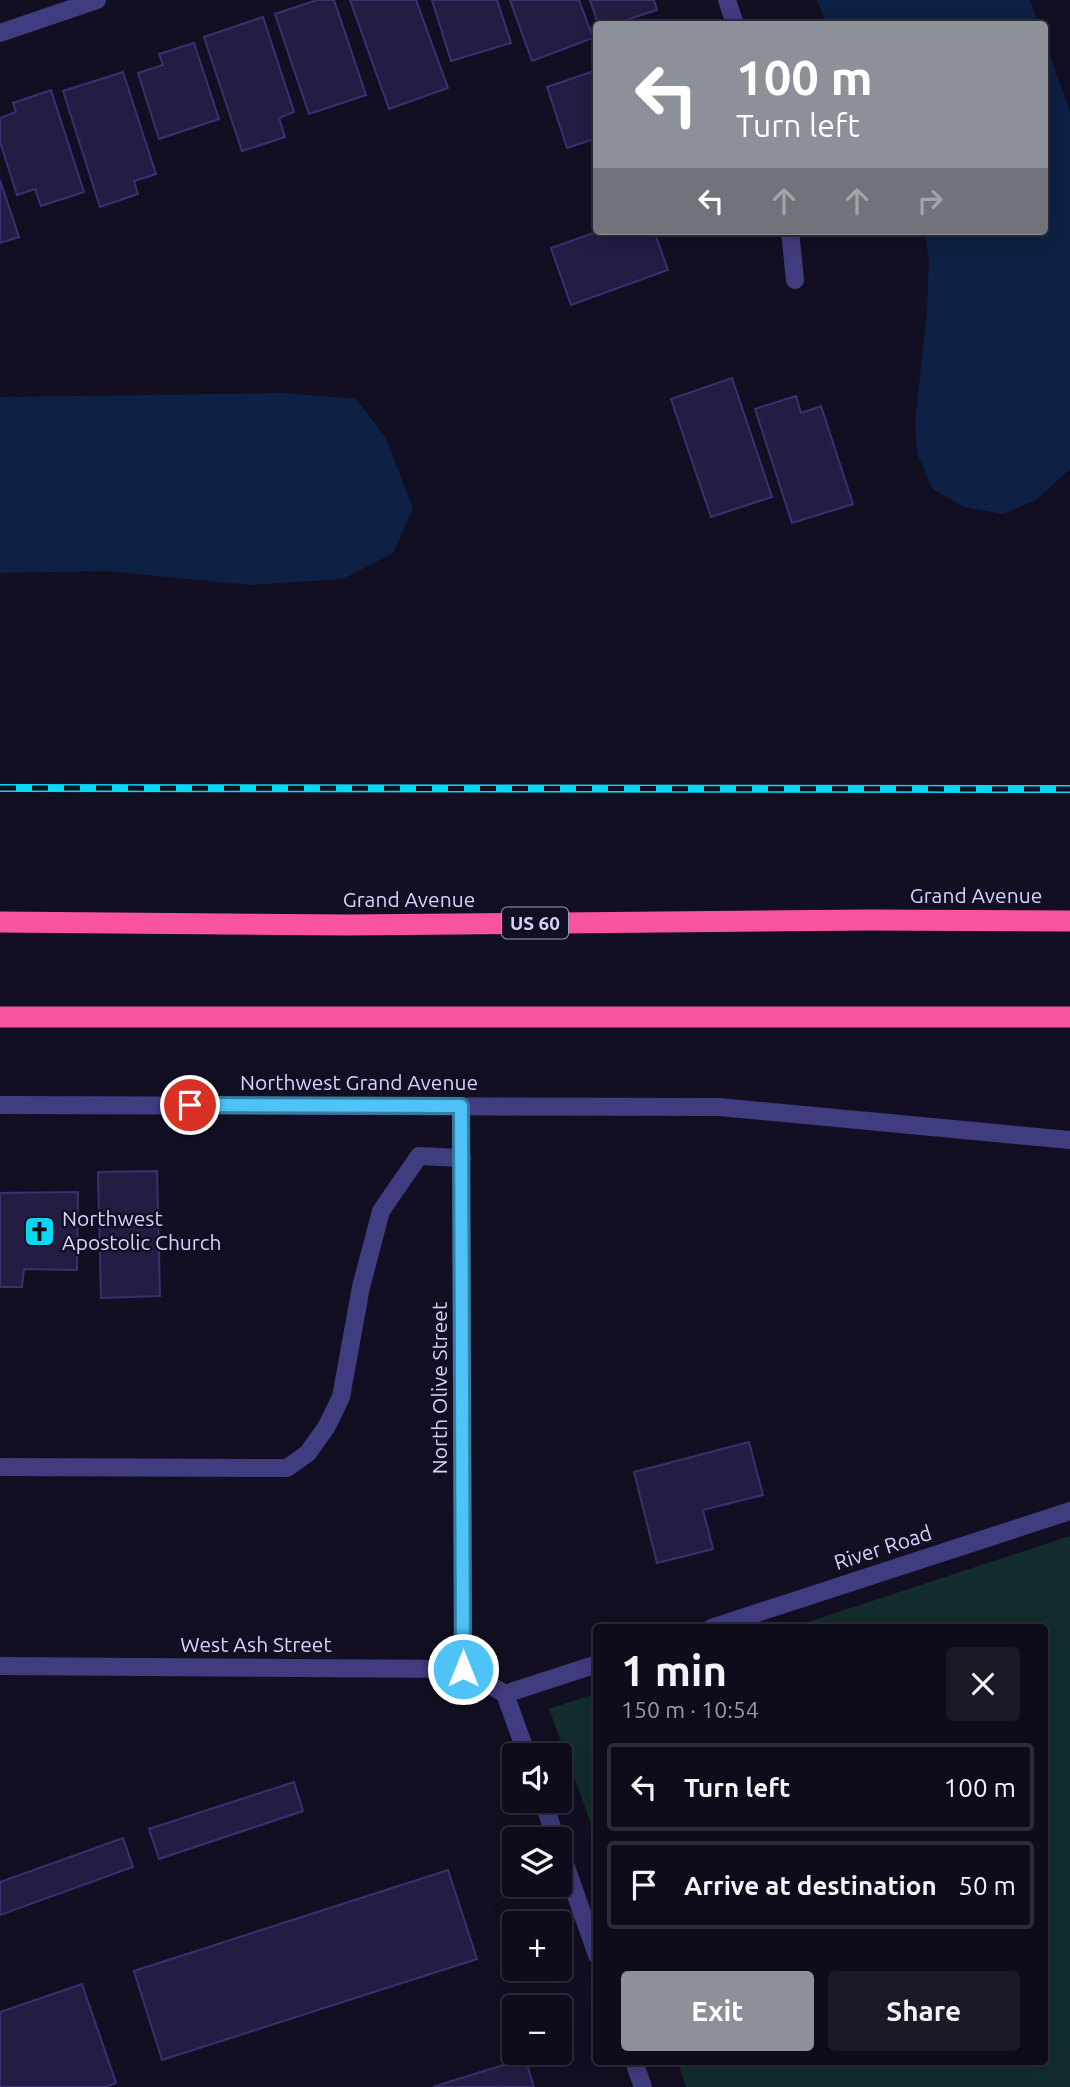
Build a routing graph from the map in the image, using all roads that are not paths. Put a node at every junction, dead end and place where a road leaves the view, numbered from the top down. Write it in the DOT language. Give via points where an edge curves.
graph roads {
  1 [pos="97,0"];
  2 [pos="727,0"];
  3 [pos="734,21"];
  4 [pos="0,33"];
  5 [pos="790,235"];
  6 [pos="795,280"];
  7 [pos="1070,921"];
  8 [pos="0,922"];
  9 [pos="0,1017"];
  10 [pos="1070,1017"];
  11 [pos="0,1105"];
  12 [pos="461,1106"];
  13 [pos="1070,1140"];
  14 [pos="462,1158"];
  15 [pos="0,1467"];
  16 [pos="1070,1511"];
  17 [pos="722,1624"];
  18 [pos="593,1665"];
  19 [pos="0,1666"];
  20 [pos="463,1669"];
  21 [pos="505,1694"];
  22 [pos="523,1743"];
  23 [pos="572,1884"];
  24 [pos="593,1944"];
  25 [pos="635,2065"];
  26 [pos="643,2087"];
  1 -- 4 [label="street"];
  2 -- 3 [label="street"];
  5 -- 6 [label="street"];
  7 -- 8 [label="highway, Grand Avenue / US 60"];
  9 -- 10 [label="highway"];
  11 -- 12 [label="street, Northwest Grand Avenue"];
  12 -- 13 [label="street, Northwest Grand Avenue" via="719,1107"];
  12 -- 14 [label="street, North Olive Street"];
  14 -- 15 [label="street" via="419,1156 381,1211 361,1287 341,1397 308,1453 287,1468"];
  14 -- 20 [label="street, North Olive Street"];
  16 -- 17 [label="street, River Road"];
  18 -- 21 [label="street"];
  19 -- 20 [label="street, West Ash Street"];
  20 -- 21 [label="street"];
  21 -- 22 [label="street"];
  23 -- 24 [label="street"];
  25 -- 26 [label="street"];
}
